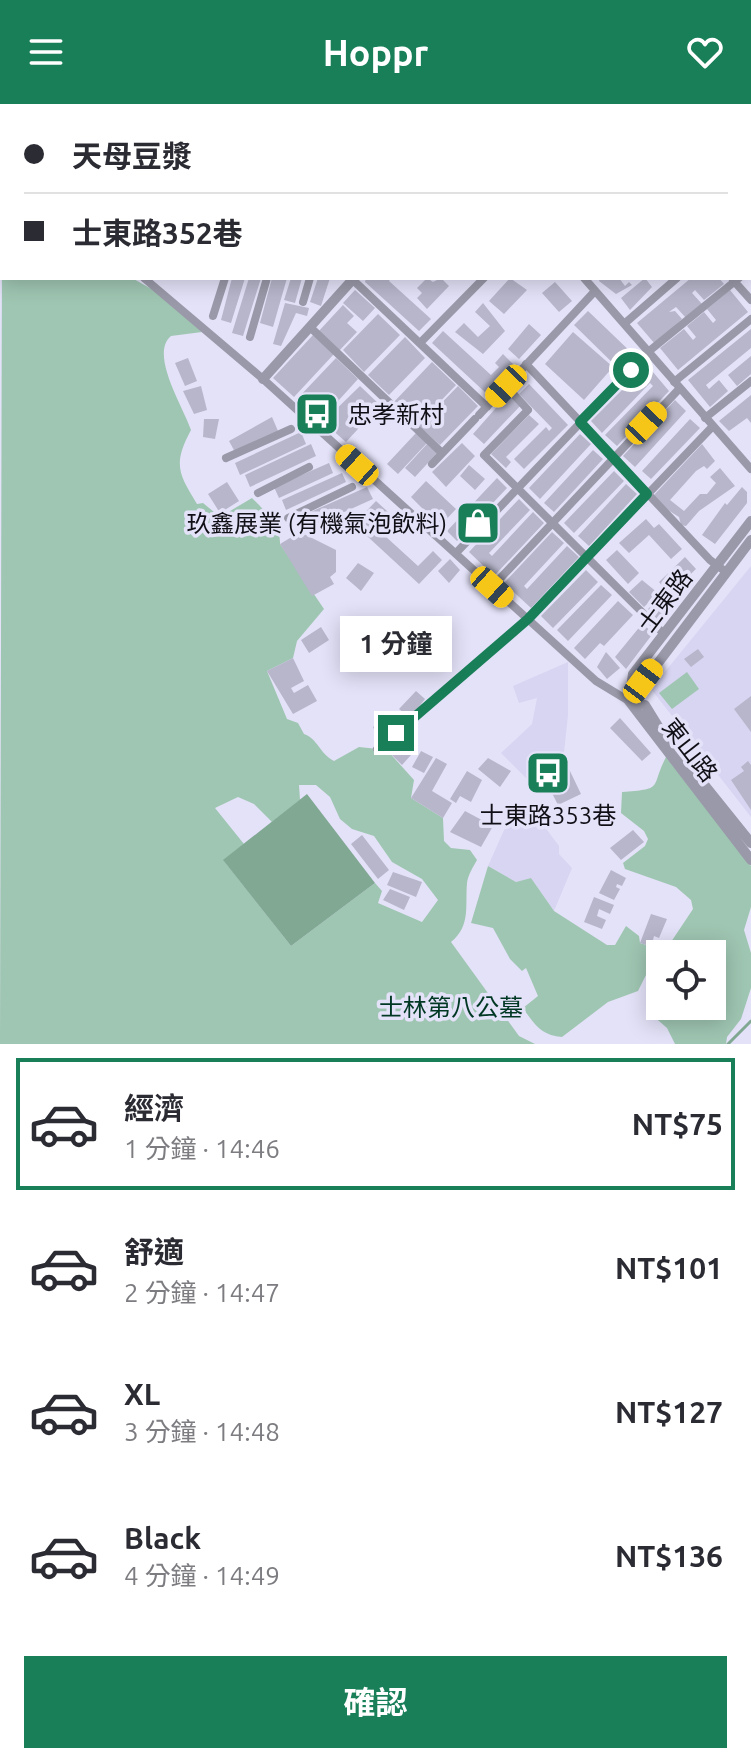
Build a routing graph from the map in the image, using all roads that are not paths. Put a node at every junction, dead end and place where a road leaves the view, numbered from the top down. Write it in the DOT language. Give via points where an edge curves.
graph roads {
  1 [pos="146,280"];
  2 [pos="224,280"];
  3 [pos="266,280"];
  4 [pos="309,280"];
  5 [pos="352,280"];
  6 [pos="354,280"];
  7 [pos="482,280"];
  8 [pos="586,280"];
  9 [pos="675,280"];
  10 [pos="734,280"];
  11 [pos="736,280"];
  12 [pos="595,291"];
  13 [pos="751,300"];
  14 [pos="303,302"];
  15 [pos="213,316"];
  16 [pos="751,319"];
  17 [pos="624,324"];
  18 [pos="310,327"];
  19 [pos="250,337"];
  20 [pos="420,343"];
  21 [pos="648,352"];
  22 [pos="526,364"];
  23 [pos="263,379"];
  24 [pos="751,381"];
  25 [pos="677,385"];
  26 [pos="506,386"];
  27 [pos="487,407"];
  28 [pos="705,418"];
  29 [pos="580,422"];
  30 [pos="713,426"];
  31 [pos="291,429"];
  32 [pos="442,453"];
  33 [pos="226,458"];
  34 [pos="613,458"];
  35 [pos="432,464"];
  36 [pos="309,467"];
  37 [pos="751,469"];
  38 [pos="352,487"];
  39 [pos="518,487"];
  40 [pos="258,493"];
  41 [pos="647,494"];
  42 [pos="288,518"];
  43 [pos="751,521"];
  44 [pos="552,523"];
  45 [pos="751,540"];
  46 [pos="456,553"];
  47 [pos="587,558"];
  48 [pos="722,568"];
  49 [pos="492,587"];
  50 [pos="528,619"];
  51 [pos="664,634"];
  52 [pos="629,701"];
  53 [pos="377,749"];
  54 [pos="751,843"];
  55 [pos="751,860"];
  1 -- 23 [label="street, 東山路"];
  2 -- 15 [label="street"];
  3 -- 19 [label="street"];
  4 -- 14 [label="street"];
  5 -- 18 [label="street"];
  6 -- 20 [label="street"];
  7 -- 20 [label="street"];
  8 -- 12 [label="street"];
  9 -- 17 [label="street"];
  10 -- 21 [label="street"];
  11 -- 13 [label="street"];
  12 -- 17 [label="street"];
  12 -- 22 [label="street"];
  16 -- 25 [label="street"];
  17 -- 21 [label="street"];
  18 -- 23 [label="street"];
  18 -- 32 [label="street"];
  20 -- 27 [label="street"];
  21 -- 25 [label="street"];
  21 -- 29 [label="street"];
  22 -- 26 [label="street"];
  22 -- 29 [label="street"];
  23 -- 46 [label="street, 東山路"];
  24 -- 28 [label="street"];
  25 -- 28 [label="street"];
  25 -- 34 [label="street"];
  26 -- 27 [label="street"];
  26 -- 39 [label="street" via="528,410 484,455"];
  27 -- 32 [label="street"];
  28 -- 30 [label="street"];
  29 -- 34 [label="street"];
  29 -- 39 [label="street"];
  30 -- 37 [label="street"];
  30 -- 41 [label="street"];
  31 -- 33 [label="street"];
  32 -- 35 [label="street"];
  34 -- 41 [label="street"];
  34 -- 44 [label="street"];
  36 -- 40 [label="street"];
  38 -- 42 [label="street"];
  39 -- 44 [label="street"];
  39 -- 46 [label="street"];
  41 -- 47 [label="street"];
  41 -- 48 [label="street"];
  43 -- 48 [label="street, 士東路"];
  44 -- 47 [label="street"];
  44 -- 49 [label="street"];
  45 -- 48 [label="street, 士東路"];
  46 -- 49 [label="street, 東山路"];
  47 -- 50 [label="street"];
  47 -- 51 [label="street"];
  48 -- 51 [label="street, 士東路"];
  48 -- 52 [label="street, 士東路"];
  49 -- 50 [label="street, 東山路"];
  50 -- 52 [label="street, 東山路" via="596,681"];
  50 -- 53 [label="street"];
  51 -- 52 [label="street, 士東路" via="633,674"];
  52 -- 54 [label="street, 東山路" via="645,705"];
  52 -- 55 [label="street, 東山路"];
}
